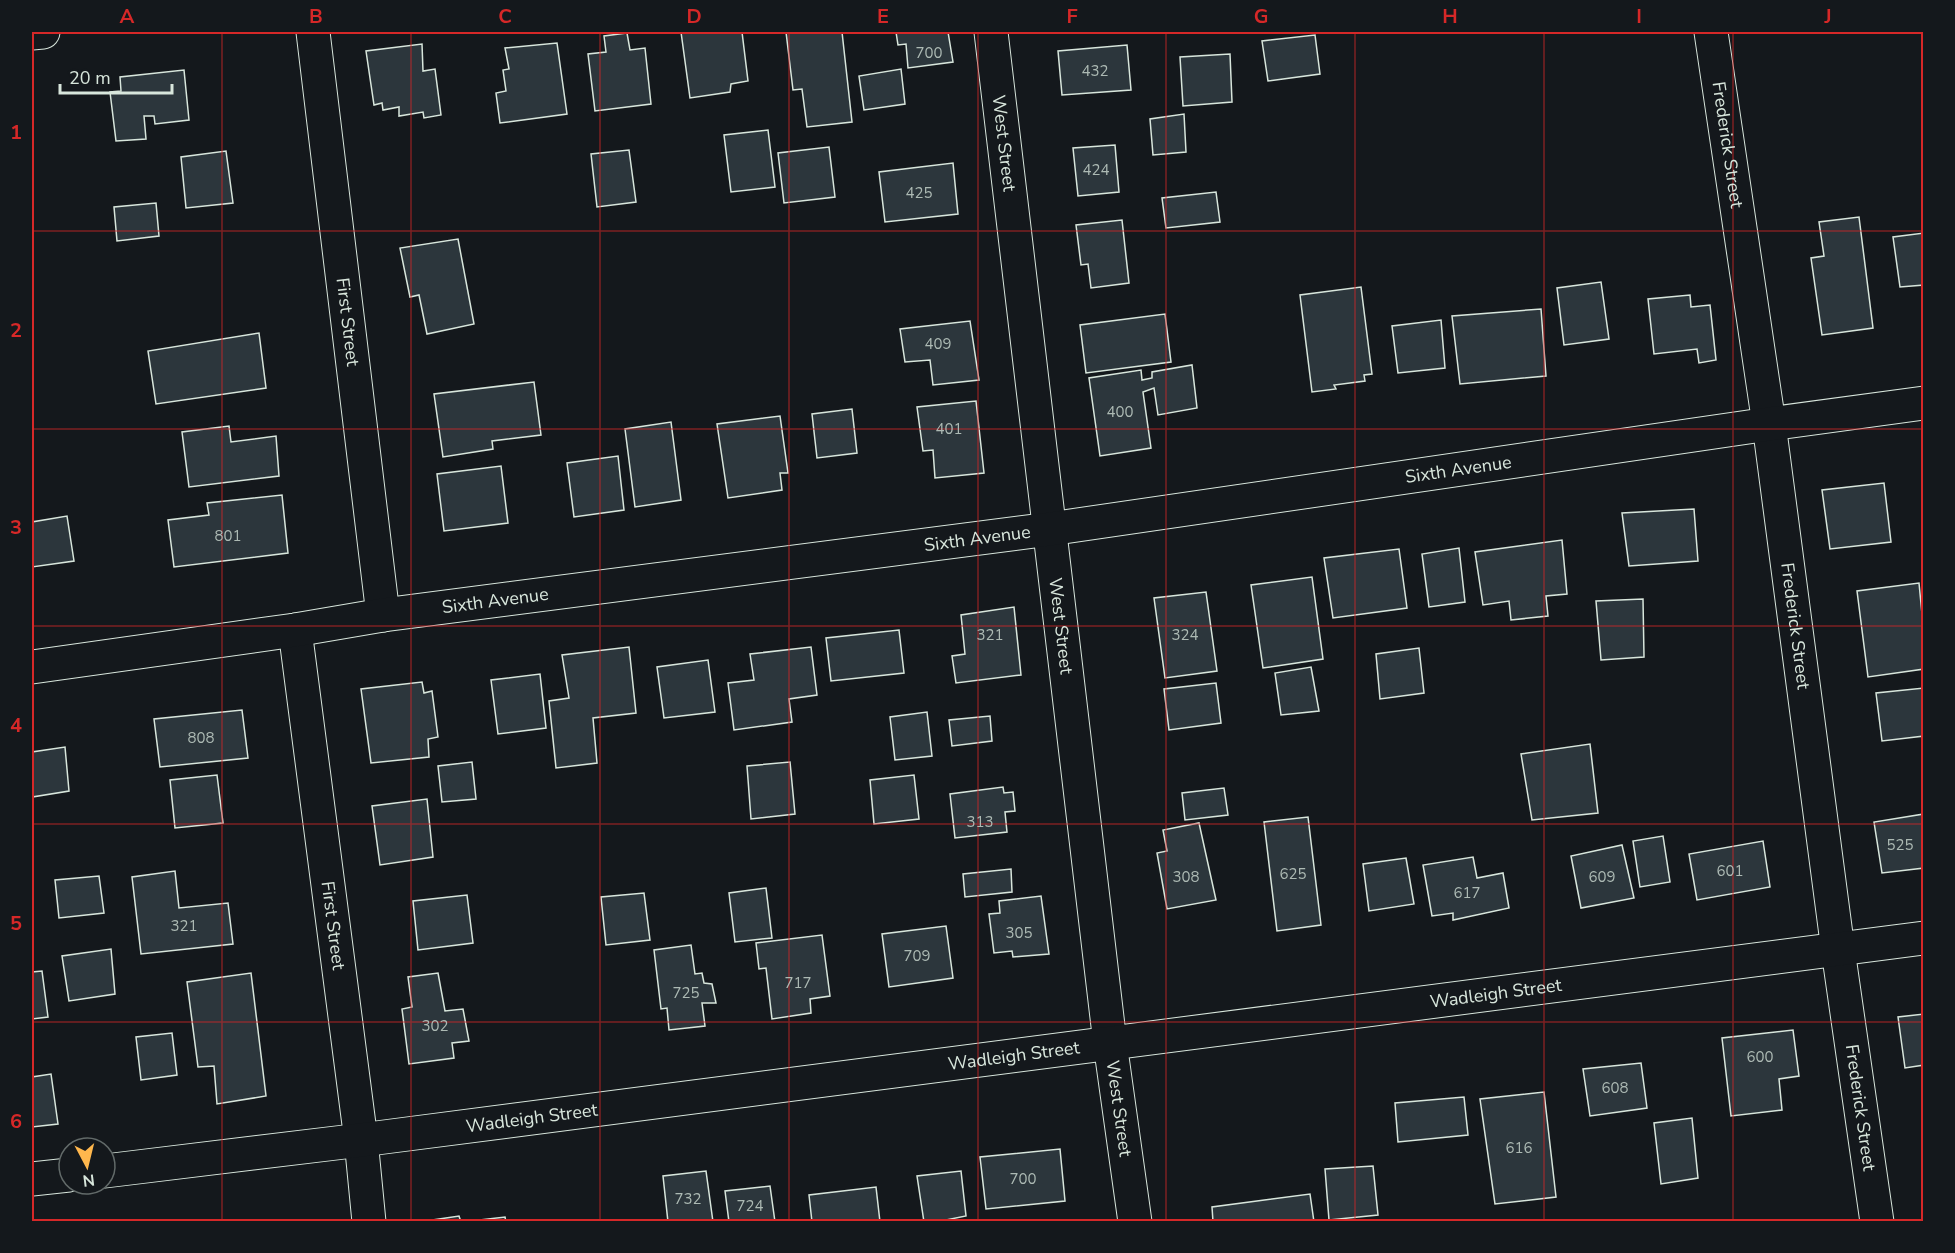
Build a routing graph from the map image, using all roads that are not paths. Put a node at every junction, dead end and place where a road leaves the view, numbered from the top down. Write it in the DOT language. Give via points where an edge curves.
graph roads {
  1 [pos="43,32"];
  2 [pos="313,32"];
  3 [pos="991,32"];
  4 [pos="1711,32"];
  5 [pos="32,33"];
  6 [pos="1923,404"];
  7 [pos="1769,424"];
  8 [pos="1050,530"];
  9 [pos="383,615"];
  10 [pos="295,630"];
  11 [pos="32,667"];
  12 [pos="1923,938"];
  13 [pos="1838,950"];
  14 [pos="1110,1043"];
  15 [pos="361,1140"];
  16 [pos="117,1170"];
  17 [pos="57,1176"];
  18 [pos="32,1179"];
  19 [pos="369,1221"];
  20 [pos="1136,1221"];
  21 [pos="1877,1221"];
  1 -- 5 [label="street"];
  2 -- 9 [label="street, First Street"];
  3 -- 8 [label="street, West Street"];
  4 -- 7 [label="street, Frederick Street"];
  6 -- 7 [label="street, Sixth Avenue"];
  7 -- 8 [label="street, Sixth Avenue"];
  7 -- 13 [label="street, Frederick Street"];
  8 -- 9 [label="street, Sixth Avenue"];
  8 -- 14 [label="street, West Street"];
  9 -- 10 [label="street, Sixth Avenue"];
  10 -- 11 [label="street, Sixth Avenue"];
  10 -- 15 [label="street, First Street"];
  12 -- 13 [label="street, Wadleigh Street"];
  13 -- 14 [label="street, Wadleigh Street"];
  13 -- 21 [label="street, Frederick Street"];
  14 -- 15 [label="street, Wadleigh Street"];
  14 -- 20 [label="street, West Street"];
  15 -- 16 [label="street, Wadleigh Street"];
  15 -- 19 [label="street, First Street"];
  17 -- 18 [label="street"];
}
